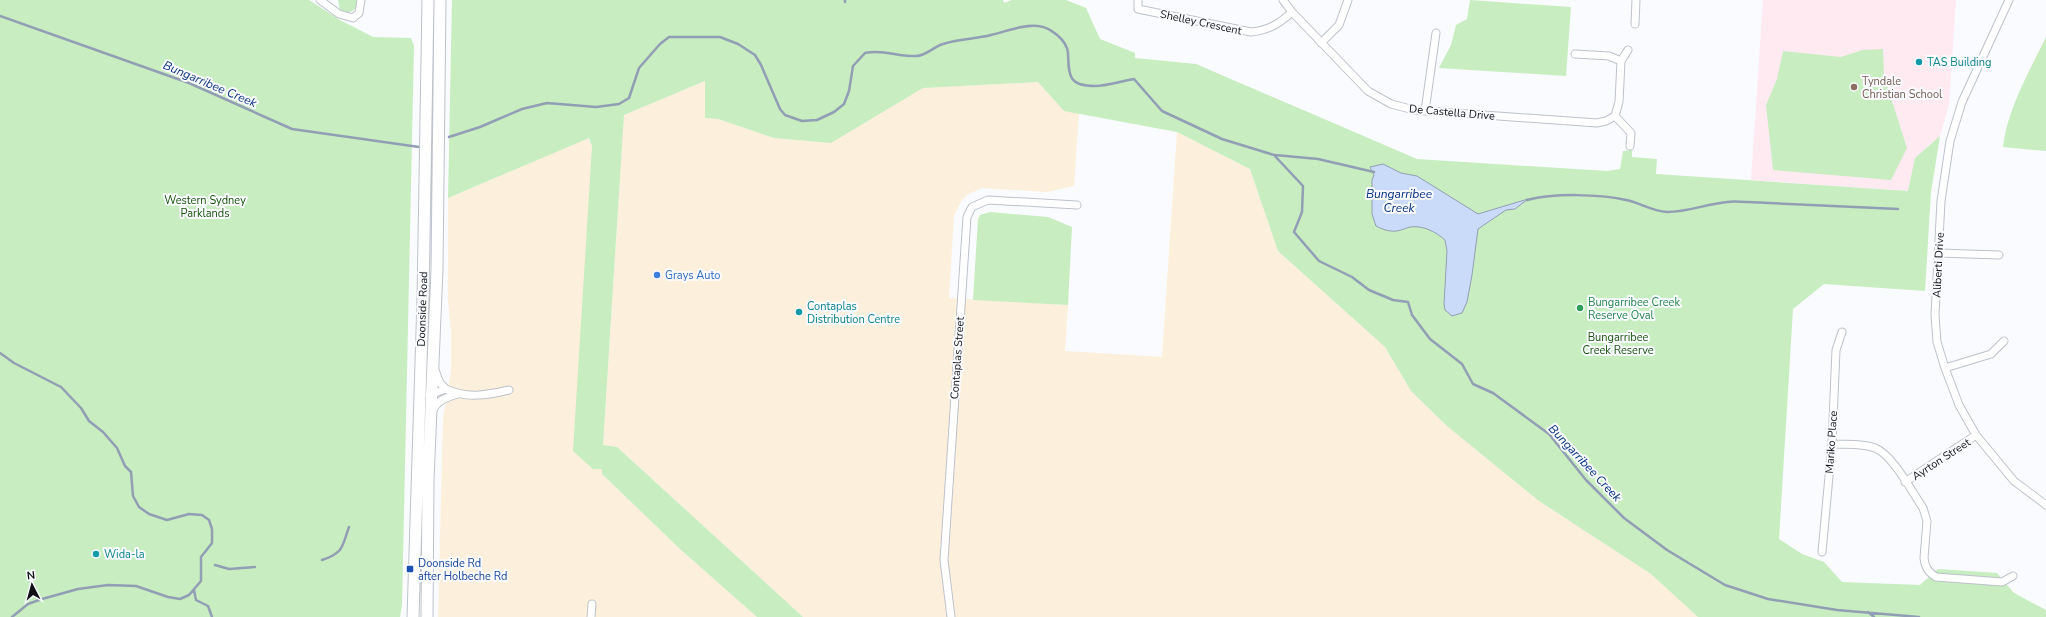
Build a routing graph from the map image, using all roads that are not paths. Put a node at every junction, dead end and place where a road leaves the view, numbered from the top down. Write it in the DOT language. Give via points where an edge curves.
graph roads {
  1 [pos="320,0"];
  2 [pos="361,0"];
  3 [pos="428,0"];
  4 [pos="440,0"];
  5 [pos="1138,0"];
  6 [pos="1284,0"];
  7 [pos="1348,0"];
  8 [pos="1636,0"];
  9 [pos="2009,0"];
  10 [pos="330,3"];
  11 [pos="1292,12"];
  12 [pos="1635,24"];
  13 [pos="1436,33"];
  14 [pos="1321,42"];
  15 [pos="1628,50"];
  16 [pos="1575,54"];
  17 [pos="1621,61"];
  18 [pos="1425,111"];
  19 [pos="1615,116"];
  20 [pos="1630,146"];
  21 [pos="1077,205"];
  22 [pos="1939,253"];
  23 [pos="1999,255"];
  24 [pos="1842,332"];
  25 [pos="2004,341"];
  26 [pos="433,362"];
  27 [pos="1945,368"];
  28 [pos="446,389"];
  29 [pos="509,390"];
  30 [pos="431,394"];
  31 [pos="458,394"];
  32 [pos="419,410"];
  33 [pos="430,416"];
  34 [pos="1976,435"];
  35 [pos="1832,444"];
  36 [pos="1905,482"];
  37 [pos="2046,505"];
  38 [pos="1822,552"];
  39 [pos="2013,576"];
  40 [pos="592,604"];
  41 [pos="413,617"];
  42 [pos="427,617"];
  43 [pos="591,617"];
  44 [pos="951,617"];
  1 -- 10 [label="street"];
  2 -- 10 [label="street" via="359,13 353,18 339,14"];
  3 -- 32 [label="main road, Doonside Road"];
  4 -- 26 [label="main road, Doonside Road" via="437,269"];
  5 -- 11 [label="street, Shelley Crescent" via="1138,9 1251,32 1266,31 1279,24"];
  6 -- 11 [label="street, De Castella Drive"];
  7 -- 14 [label="street" via="1339,25"];
  8 -- 12 [label="street"];
  9 -- 22 [label="street, Aliberti Drive" via="1962,102 1952,135 1946,163"];
  11 -- 14 [label="street, De Castella Drive"];
  13 -- 18 [label="street"];
  14 -- 18 [label="street, De Castella Drive" via="1358,83 1373,95 1398,106"];
  15 -- 17 [label="street"];
  16 -- 17 [label="street" via="1609,56"];
  17 -- 19 [label="street" via="1619,102"];
  18 -- 19 [label="street, De Castella Drive" via="1597,123"];
  19 -- 20 [label="street" via="1631,133"];
  21 -- 44 [label="street, Contaplas Street" via="988,200 972,207 967,217 944,560"];
  22 -- 23 [label="street"];
  22 -- 27 [label="street, Aliberti Drive" via="1935,315 1937,342"];
  24 -- 35 [label="street, Mariko Place" via="1836,350"];
  25 -- 27 [label="street" via="1990,354"];
  26 -- 28 [label="street" via="440,383"];
  26 -- 30 [label="main road, Doonside Road"];
  27 -- 34 [label="street, Aliberti Drive" via="1959,405"];
  28 -- 30 [label="street"];
  28 -- 31 [label="street"];
  29 -- 31 [label="street" via="482,396"];
  30 -- 32 [label="street" via="422,401"];
  30 -- 33 [label="main road, Doonside Road"];
  31 -- 33 [label="street" via="443,399"];
  32 -- 41 [label="main road, Doonside Road"];
  33 -- 42 [label="main road, Doonside Road"];
  34 -- 36 [label="street, Ayrton Street"];
  34 -- 37 [label="street, Aliberti Drive" via="2014,480"];
  35 -- 36 [label="street" via="1876,448 1887,456"];
  35 -- 38 [label="street, Mariko Place"];
  36 -- 39 [label="street" via="1926,515 1924,558 1931,574 1936,577 2002,582"];
  40 -- 43 [label="street"];
}
